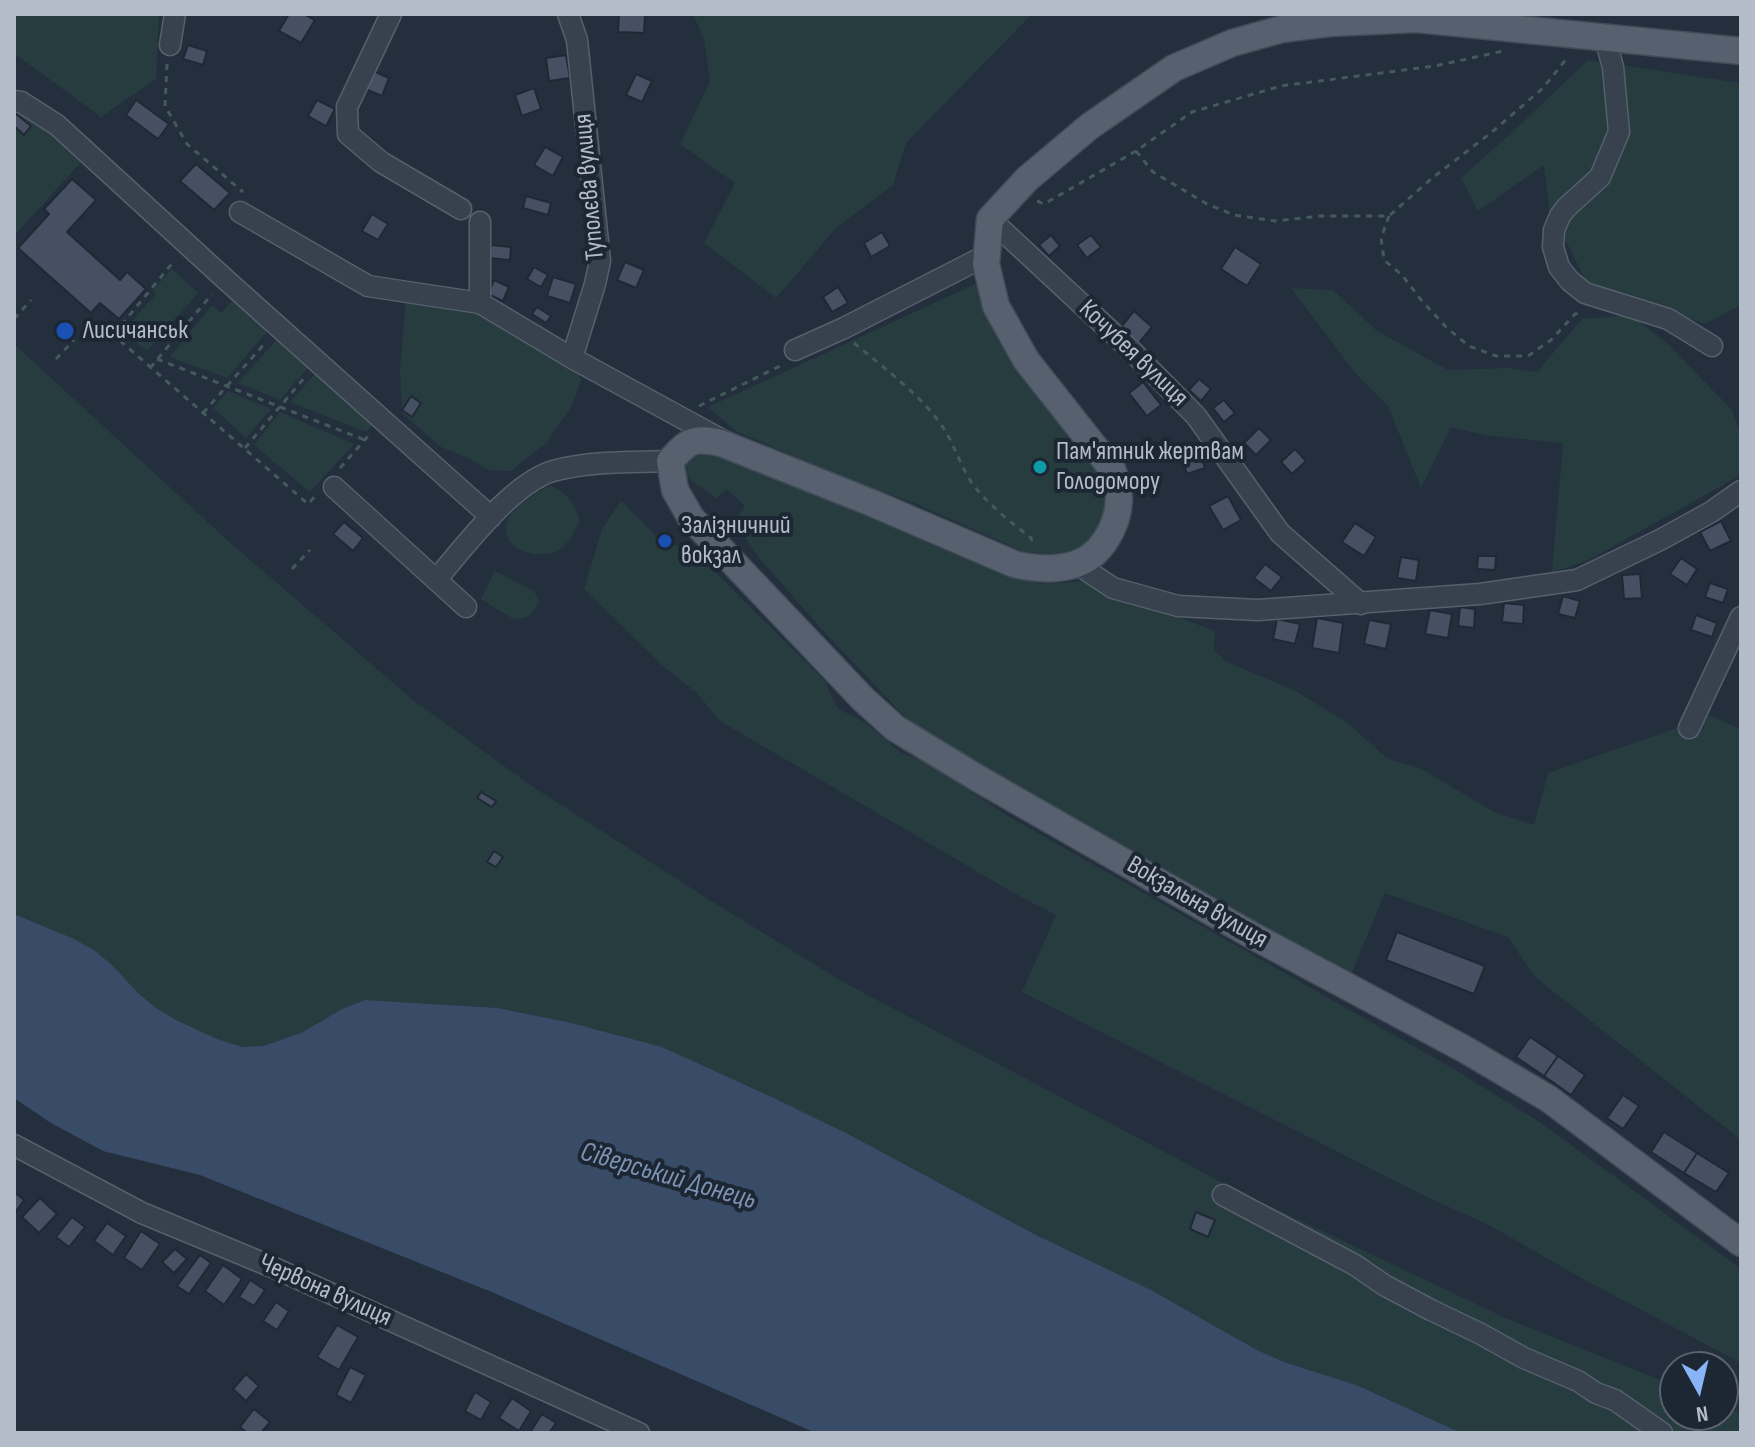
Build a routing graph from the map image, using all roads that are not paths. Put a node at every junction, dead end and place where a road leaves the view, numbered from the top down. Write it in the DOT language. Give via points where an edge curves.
graph roads {
  1 [pos="175,14"];
  2 [pos="391,14"];
  3 [pos="568,14"];
  4 [pos="1417,17"];
  5 [pos="1596,37"];
  6 [pos="170,45"];
  7 [pos="1741,51"];
  8 [pos="14,101"];
  9 [pos="461,209"];
  10 [pos="240,212"];
  11 [pos="990,219"];
  12 [pos="480,222"];
  13 [pos="987,255"];
  14 [pos="480,303"];
  15 [pos="1712,346"];
  16 [pos="792,356"];
  17 [pos="572,358"];
  18 [pos="745,452"];
  19 [pos="670,461"];
  20 [pos="329,484"];
  21 [pos="1741,491"];
  22 [pos="491,517"];
  23 [pos="1077,564"];
  24 [pos="436,580"];
  25 [pos="1361,604"];
  26 [pos="466,607"];
  27 [pos="1741,617"];
  28 [pos="1689,728"];
  29 [pos="14,1145"];
  30 [pos="1223,1195"];
  31 [pos="1741,1243"];
  32 [pos="639,1433"];
  33 [pos="1662,1433"];
  1 -- 6 [label="street"];
  2 -- 9 [label="street" via="347,107 348,134 381,162"];
  3 -- 17 [label="street, Туполєва вулиця" via="577,40 600,261"];
  4 -- 5 [label="main road"];
  4 -- 11 [label="main road" via="1282,29 1174,68 1090,126 1027,179"];
  5 -- 7 [label="main road"];
  5 -- 15 [label="street" via="1613,67 1619,132 1600,177 1560,216 1553,247 1559,267 1585,293 1652,312"];
  8 -- 22 [label="street" via="57,125"];
  10 -- 14 [label="street" via="368,286"];
  11 -- 13 [label="main road"];
  11 -- 25 [label="street, Кочубея вулиця" via="1196,416 1280,533"];
  12 -- 14 [label="street"];
  13 -- 16 [label="street"];
  13 -- 23 [label="main road" via="996,306 1026,360 1112,469 1117,483 1112,529 1091,557"];
  14 -- 17 [label="street"];
  17 -- 18 [label="street"];
  18 -- 19 [label="main road" via="703,439 685,444"];
  18 -- 23 [label="main road" via="1014,564 1041,569"];
  19 -- 22 [label="street" via="551,471 518,490"];
  19 -- 31 [label="main road, Вокзальна вулиця" via="675,490 691,518 895,728 1255,937 1549,1099"];
  20 -- 24 [label="street"];
  21 -- 25 [label="street" via="1660,540 1577,580"];
  22 -- 24 [label="street"];
  23 -- 25 [label="street" via="1113,588 1178,606 1258,610"];
  24 -- 26 [label="street"];
  27 -- 28 [label="street"];
  29 -- 32 [label="street, Червона вулиця" via="142,1213"];
  30 -- 33 [label="street" via="1431,1310 1615,1400"];
}
